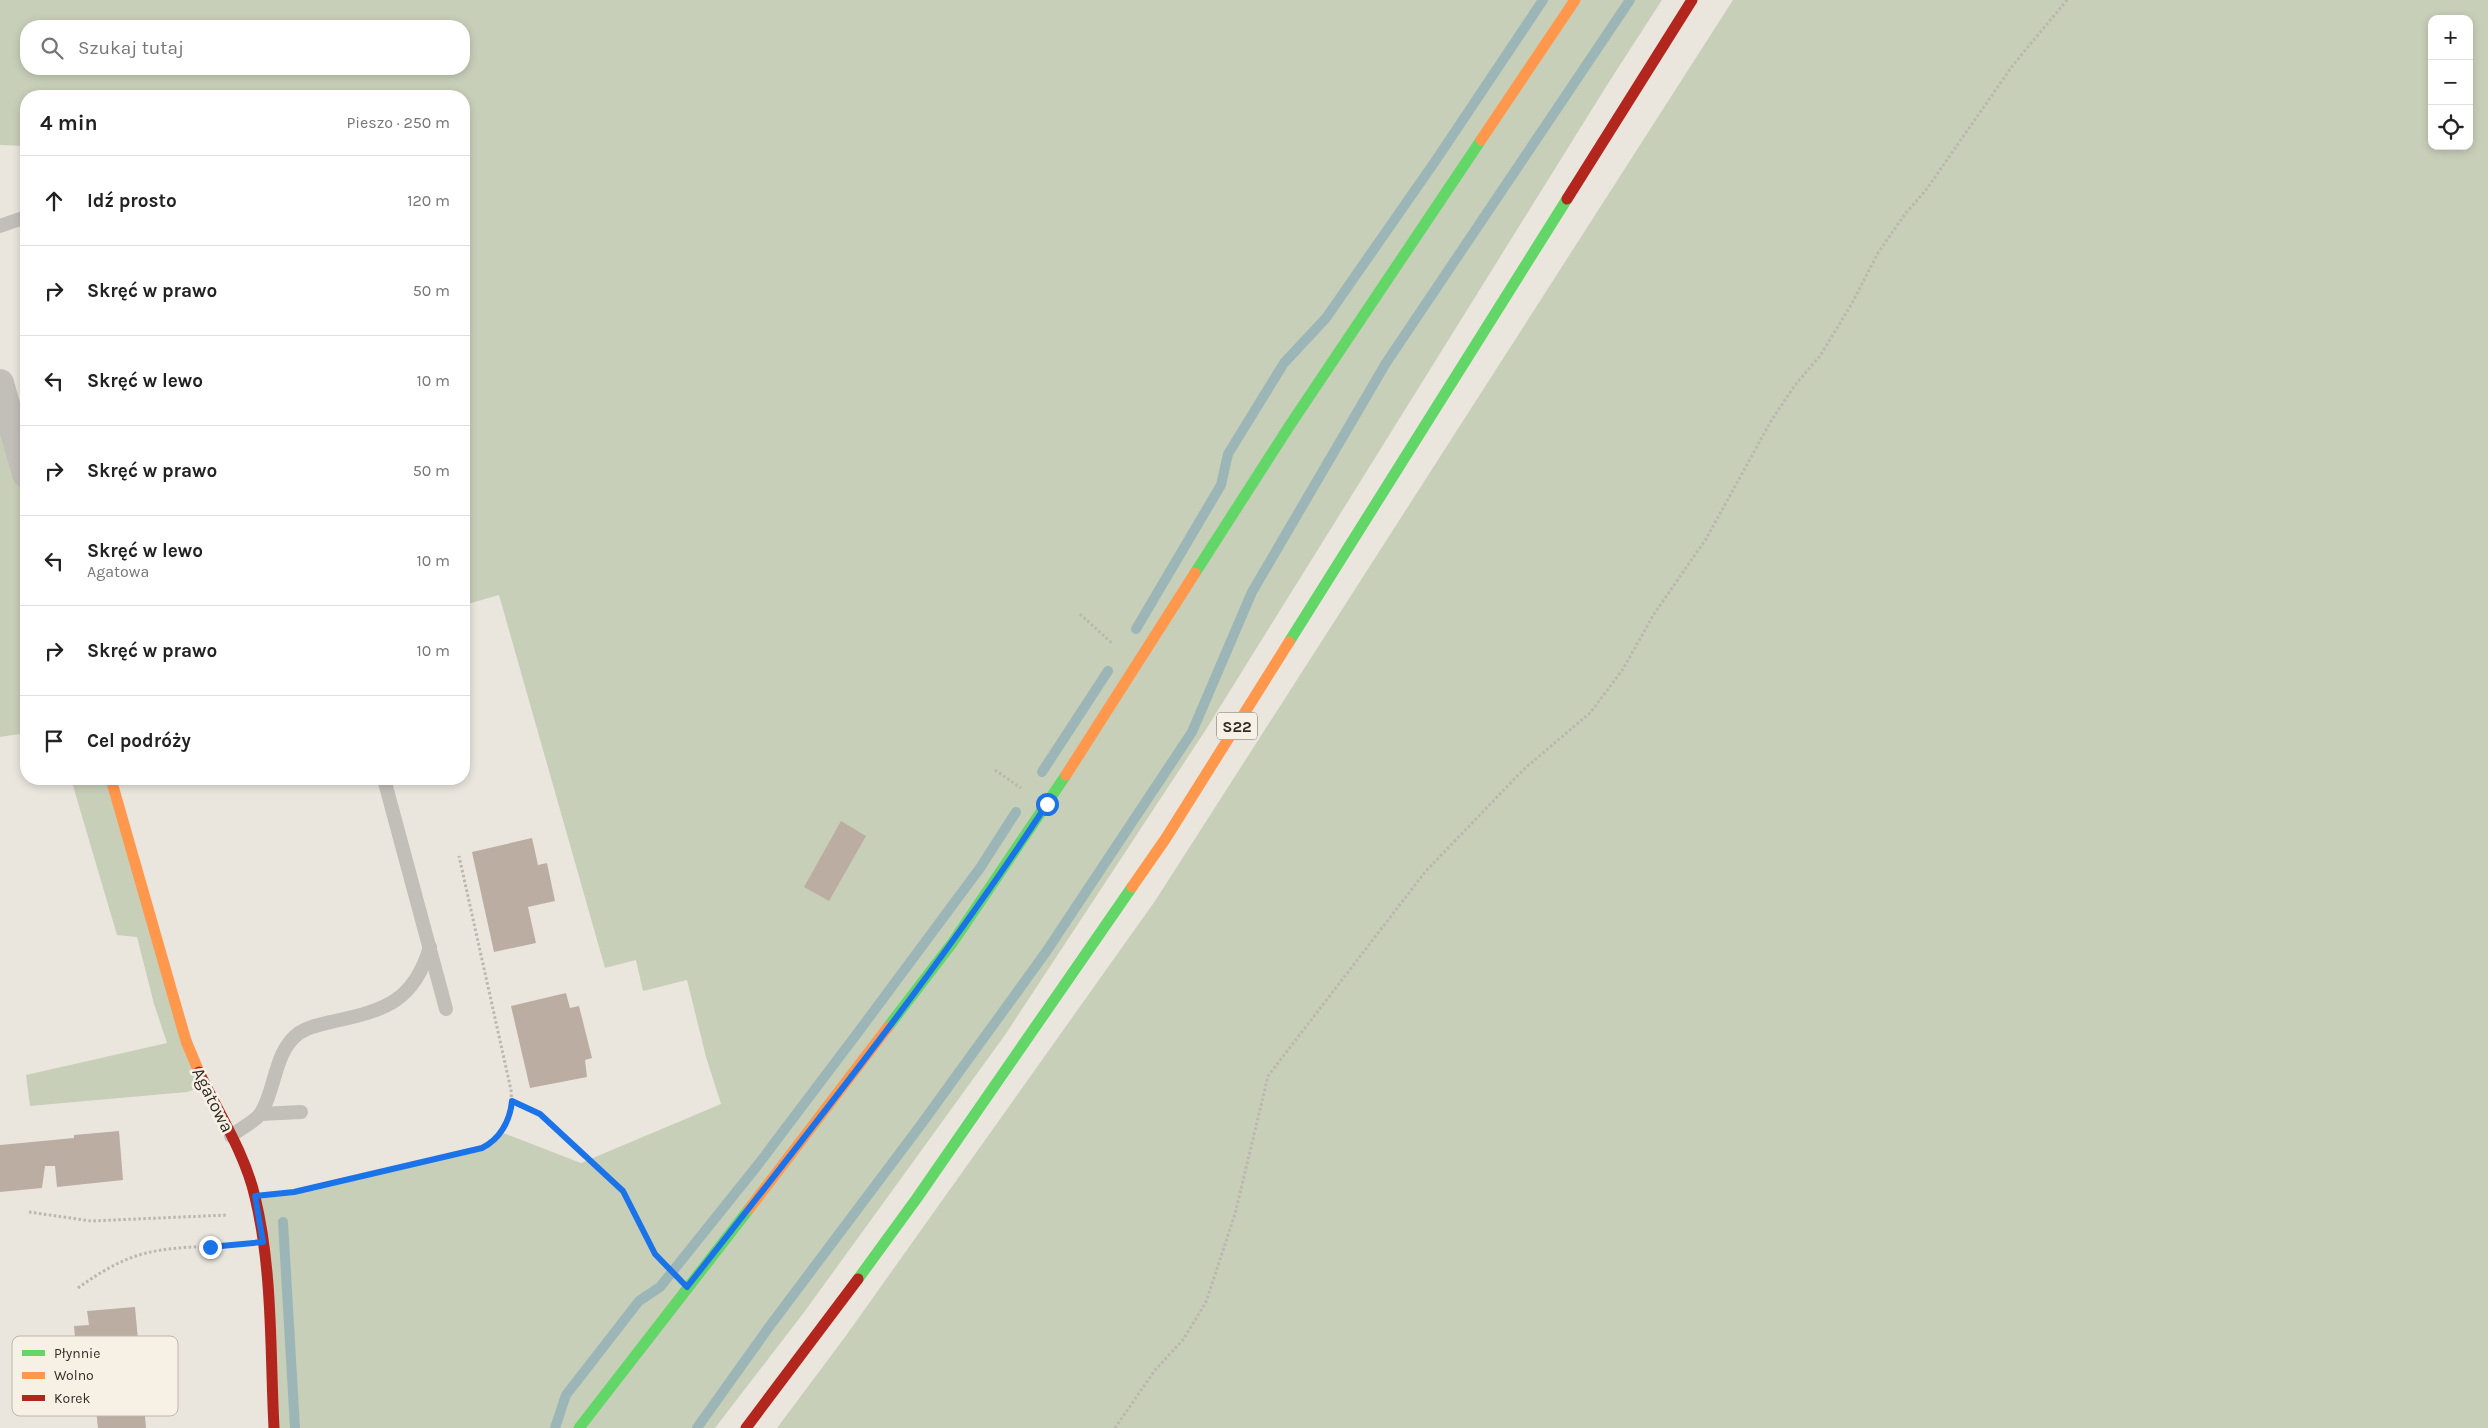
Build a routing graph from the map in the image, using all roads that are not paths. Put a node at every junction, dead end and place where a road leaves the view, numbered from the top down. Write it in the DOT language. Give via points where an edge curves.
graph roads {
  1 [pos="1575,0"];
  2 [pos="1692,0"];
  3 [pos="20,219"];
  4 [pos="0,226"];
  5 [pos="0,383"];
  6 [pos="20,453"];
  7 [pos="113,785"];
  8 [pos="386,785"];
  9 [pos="430,946"];
  10 [pos="446,1009"];
  11 [pos="301,1112"];
  12 [pos="261,1114"];
  13 [pos="231,1136"];
  14 [pos="274,1428"];
  15 [pos="579,1428"];
  16 [pos="746,1428"];
  1 -- 15 [label="main road" via="1290,425 1036,821 953,942"];
  2 -- 16 [label="main road, S22" via="1166,838 928,1183"];
  3 -- 4 [label="lane"];
  5 -- 6 [label="street"];
  7 -- 13 [label="main road, Agatowa" via="177,1015 195,1065"];
  8 -- 9 [label="lane"];
  9 -- 10 [label="lane"];
  9 -- 12 [label="lane" via="418,978 399,999 371,1013 309,1027 297,1034 281,1058"];
  11 -- 12 [label="lane"];
  12 -- 13 [label="lane"];
  13 -- 14 [label="main road, Agatowa" via="250,1179 263,1242"];
}
